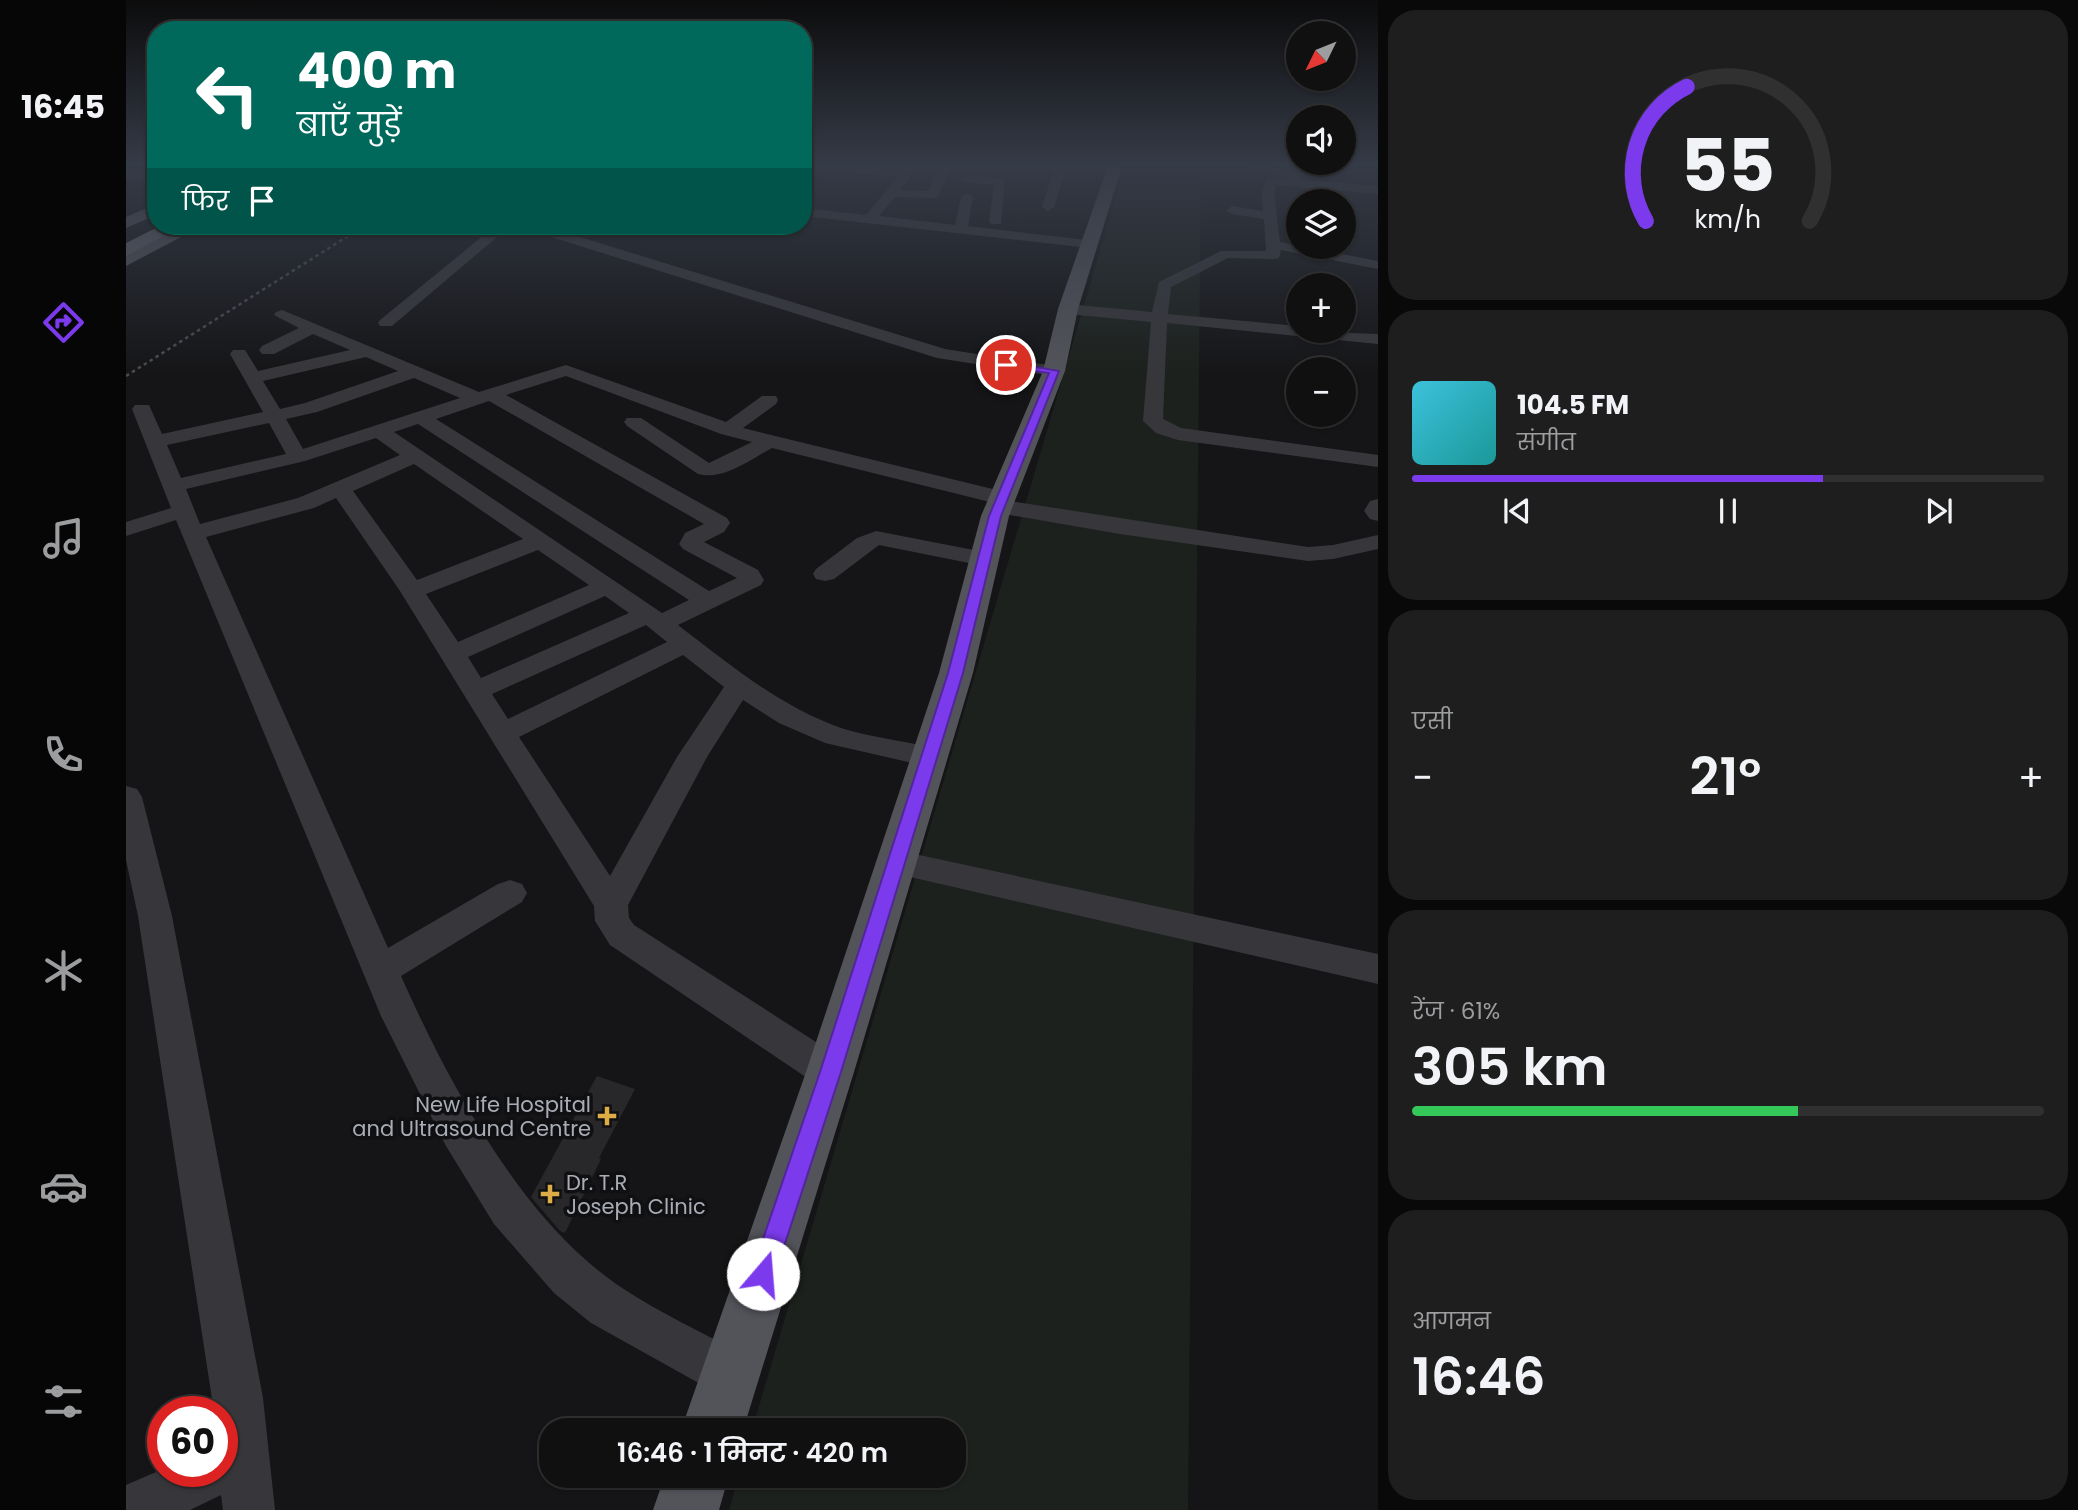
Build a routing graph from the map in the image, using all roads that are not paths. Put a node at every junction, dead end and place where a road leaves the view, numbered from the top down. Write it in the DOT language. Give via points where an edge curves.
graph roads {
  1 [pos="993,233"];
  2 [pos="1093,233"];
  3 [pos="1276,233"];
  4 [pos="155,235"];
  5 [pos="177,235"];
  6 [pos="492,235"];
  7 [pos="560,235"];
  8 [pos="1090,244"];
  9 [pos="1275,245"];
  10 [pos="126,250"];
  11 [pos="126,261"];
  12 [pos="1378,265"];
  13 [pos="1068,309"];
  14 [pos="282,315"];
  15 [pos="1159,317"];
  16 [pos="386,323"];
  17 [pos="313,328"];
  18 [pos="1378,339"];
  19 [pos="268,350"];
  20 [pos="370,351"];
  21 [pos="239,354"];
  22 [pos="1054,371"];
  23 [pos="414,372"];
  24 [pos="251,378"];
  25 [pos="483,396"];
  26 [pos="769,400"];
  27 [pos="142,409"];
  28 [pos="273,416"];
  29 [pos="420,417"];
  30 [pos="634,422"];
  31 [pos="377,430"];
  32 [pos="728,430"];
  33 [pos="155,441"];
  34 [pos="770,441"];
  35 [pos="415,456"];
  36 [pos="298,457"];
  37 [pos="1378,461"];
  38 [pos="341,489"];
  39 [pos="1000,502"];
  40 [pos="1378,506"];
  41 [pos="183,510"];
  42 [pos="1378,514"];
  43 [pos="126,529"];
  44 [pos="539,541"];
  45 [pos="1378,542"];
  46 [pos="984,559"];
  47 [pos="825,574"];
  48 [pos="606,586"];
  49 [pos="412,591"];
  50 [pos="706,600"];
  51 [pos="655,618"];
  52 [pos="686,643"];
  53 [pos="451,655"];
  54 [pos="739,685"];
  55 [pos="474,692"];
  56 [pos="501,734"];
  57 [pos="930,757"];
  58 [pos="126,797"];
  59 [pos="896,862"];
  60 [pos="510,893"];
  61 [pos="611,905"];
  62 [pos="1378,968"];
  63 [pos="380,971"];
  64 [pos="830,1072"];
  65 [pos="730,1374"];
  66 [pos="238,1396"];
  67 [pos="716,1418"];
  68 [pos="181,1487"];
  69 [pos="238,1487"];
  70 [pos="693,1488"];
  71 [pos="131,1510"];
  72 [pos="249,1510"];
  73 [pos="686,1510"];
  1 -- 8 [label="street"];
  2 -- 8 [label="main road"];
  3 -- 9 [label="street"];
  4 -- 10 [label="highway"];
  5 -- 11 [label="main road"];
  6 -- 16 [label="street"];
  7 -- 22 [label="street" via="943,354"];
  8 -- 13 [label="main road"];
  9 -- 12 [label="street"];
  9 -- 15 [label="street" via="1272,256 1226,254 1167,282 1161,288"];
  13 -- 15 [label="street"];
  13 -- 22 [label="main road"];
  14 -- 17 [label="street"];
  15 -- 18 [label="street"];
  15 -- 37 [label="street" via="1153,421 1157,426 1178,435"];
  17 -- 19 [label="street"];
  17 -- 20 [label="street"];
  20 -- 23 [label="street"];
  20 -- 24 [label="street"];
  21 -- 24 [label="street"];
  22 -- 39 [label="main road"];
  23 -- 25 [label="street"];
  23 -- 28 [label="street"];
  24 -- 28 [label="street"];
  25 -- 29 [label="street"];
  25 -- 32 [label="street" via="570,370"];
  25 -- 50 [label="street" via="719,523 693,538 691,544 753,578"];
  26 -- 32 [label="street"];
  27 -- 33 [label="street"];
  28 -- 33 [label="street"];
  28 -- 36 [label="street"];
  29 -- 31 [label="street"];
  29 -- 50 [label="street"];
  30 -- 34 [label="street" via="705,470"];
  31 -- 35 [label="street"];
  31 -- 36 [label="street"];
  32 -- 34 [label="street"];
  33 -- 41 [label="street"];
  34 -- 39 [label="street"];
  35 -- 38 [label="street"];
  35 -- 44 [label="street"];
  36 -- 41 [label="street"];
  38 -- 41 [label="street" via="306,503"];
  38 -- 49 [label="street"];
  39 -- 45 [label="street" via="1120,527 1308,554"];
  39 -- 46 [label="main road"];
  40 -- 42 [label="street"];
  41 -- 43 [label="street"];
  41 -- 63 [label="street"];
  44 -- 48 [label="street"];
  44 -- 49 [label="street"];
  46 -- 47 [label="street" via="876,538"];
  46 -- 57 [label="main road"];
  48 -- 51 [label="street"];
  48 -- 53 [label="street"];
  49 -- 53 [label="street"];
  50 -- 51 [label="street"];
  51 -- 52 [label="street"];
  51 -- 55 [label="street"];
  52 -- 54 [label="street"];
  52 -- 56 [label="street"];
  53 -- 55 [label="street"];
  54 -- 57 [label="street" via="816,731"];
  54 -- 61 [label="street" via="692,757"];
  55 -- 56 [label="street"];
  56 -- 61 [label="street"];
  57 -- 59 [label="main road"];
  58 -- 66 [label="street" via="155,916"];
  59 -- 62 [label="street"];
  59 -- 64 [label="main road"];
  60 -- 63 [label="street"];
  61 -- 64 [label="street" via="614,926 622,935"];
  63 -- 65 [label="street" via="429,1077 509,1209 570,1277 608,1306"];
  64 -- 65 [label="main road"];
  65 -- 67 [label="main road"];
  68 -- 71 [label="street"];
  69 -- 72 [label="street"];
  70 -- 73 [label="main road"];
}
